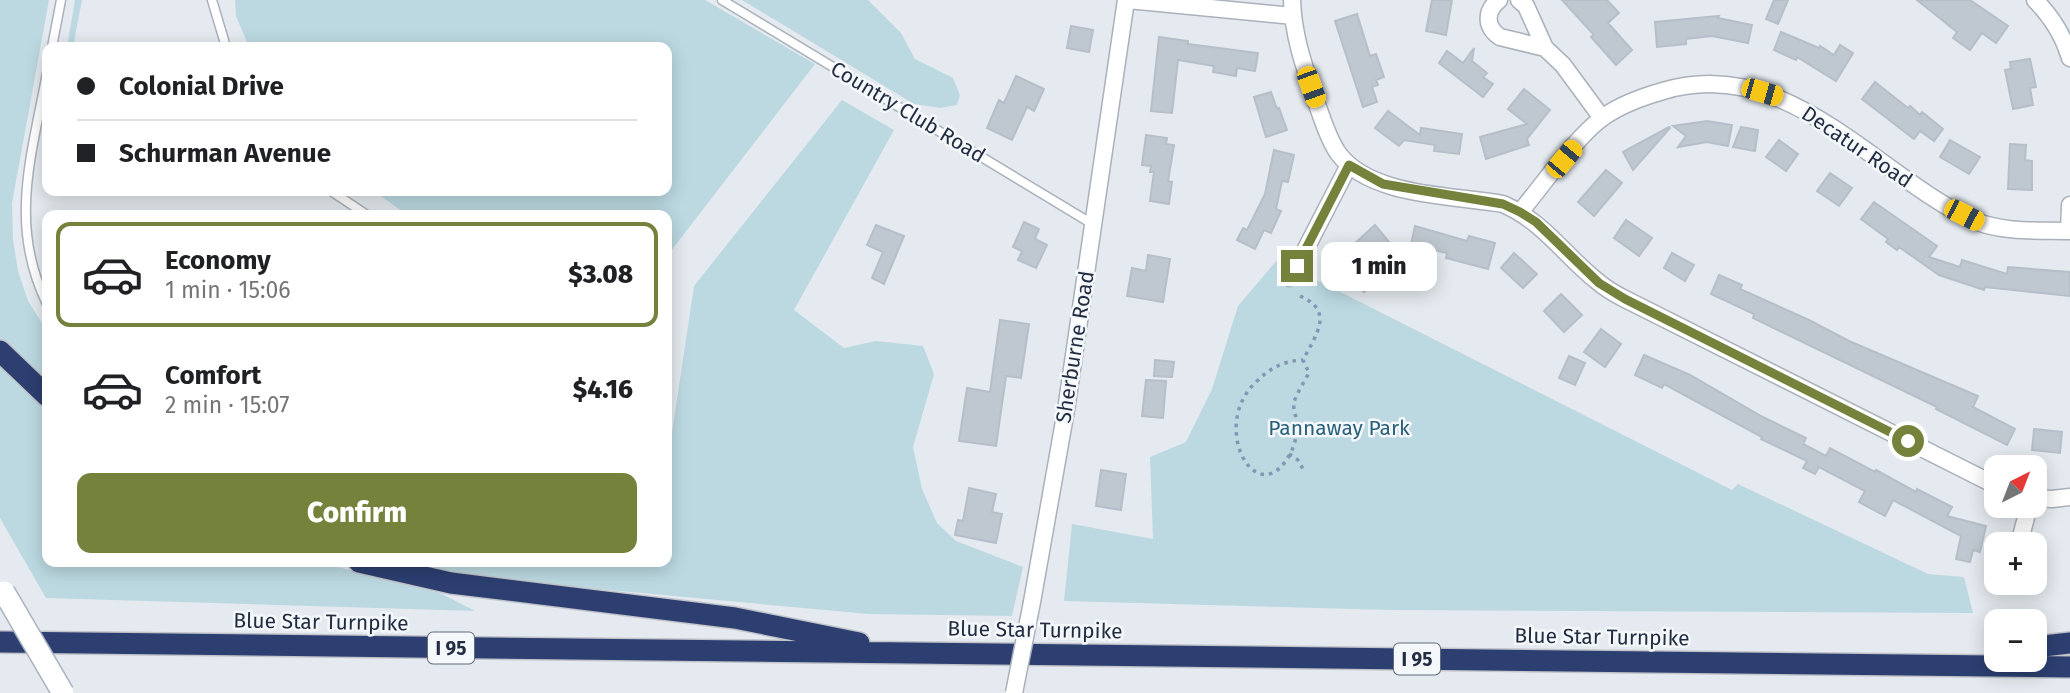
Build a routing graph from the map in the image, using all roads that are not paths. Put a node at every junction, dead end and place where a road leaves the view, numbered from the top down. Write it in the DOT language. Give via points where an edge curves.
graph roads {
  1 [pos="61,0"];
  2 [pos="212,0"];
  3 [pos="722,0"];
  4 [pos="1127,0"];
  5 [pos="1499,0"];
  6 [pos="1519,0"];
  7 [pos="2035,0"];
  8 [pos="1292,8"];
  9 [pos="53,42"];
  10 [pos="225,42"];
  11 [pos="1545,48"];
  12 [pos="2070,58"];
  13 [pos="42,99"];
  14 [pos="1602,118"];
  15 [pos="1349,165"];
  16 [pos="338,196"];
  17 [pos="2070,205"];
  18 [pos="360,210"];
  19 [pos="1520,212"];
  20 [pos="1094,225"];
  21 [pos="2069,231"];
  22 [pos="1297,266"];
  23 [pos="1289,282"];
  24 [pos="42,292"];
  25 [pos="0,351"];
  26 [pos="42,391"];
  27 [pos="1984,479"];
  28 [pos="2070,497"];
  29 [pos="2048,499"];
  30 [pos="381,567"];
  31 [pos="4,592"];
  32 [pos="0,642"];
  33 [pos="2070,643"];
  34 [pos="2047,646"];
  35 [pos="902,653"];
  36 [pos="1984,655"];
  37 [pos="1933,665"];
  38 [pos="2070,667"];
  39 [pos="64,693"];
  40 [pos="1014,693"];
  1 -- 9 [label="lane"];
  2 -- 10 [label="lane"];
  3 -- 20 [label="lane, Country Club Road"];
  4 -- 8 [label="street"];
  4 -- 20 [label="street, Sherburne Road"];
  5 -- 11 [label="street" via="1489,12 1494,33"];
  6 -- 11 [label="street"];
  7 -- 12 [label="street" via="2050,16"];
  8 -- 15 [label="street" via="1305,71 1329,138"];
  11 -- 14 [label="street"];
  13 -- 24 [label="lane" via="24,205 28,248"];
  14 -- 19 [label="street, Decatur Road"];
  14 -- 21 [label="street, Decatur Road" via="1643,97 1687,84 1747,88 1808,113 1976,222"];
  15 -- 19 [label="street" via="1383,184 1503,204"];
  15 -- 22 [label="street"];
  16 -- 18 [label="lane"];
  17 -- 21 [label="street"];
  19 -- 27 [label="street" via="1599,283 1625,299"];
  20 -- 40 [label="street, Sherburne Road, bridge" via="1066,410"];
  22 -- 23 [label="lane"];
  25 -- 26 [label="highway"];
  28 -- 29 [label="street"];
  30 -- 35 [label="highway" via="451,583 735,618"];
  31 -- 39 [label="main road, bridge"];
  32 -- 35 [label="highway, Blue Star Turnpike / I 95"];
  33 -- 34 [label="highway"];
  35 -- 37 [label="highway, Blue Star Turnpike / I 95"];
  36 -- 37 [label="highway"];
  37 -- 38 [label="highway, Blue Star Turnpike / I 95"];
}
